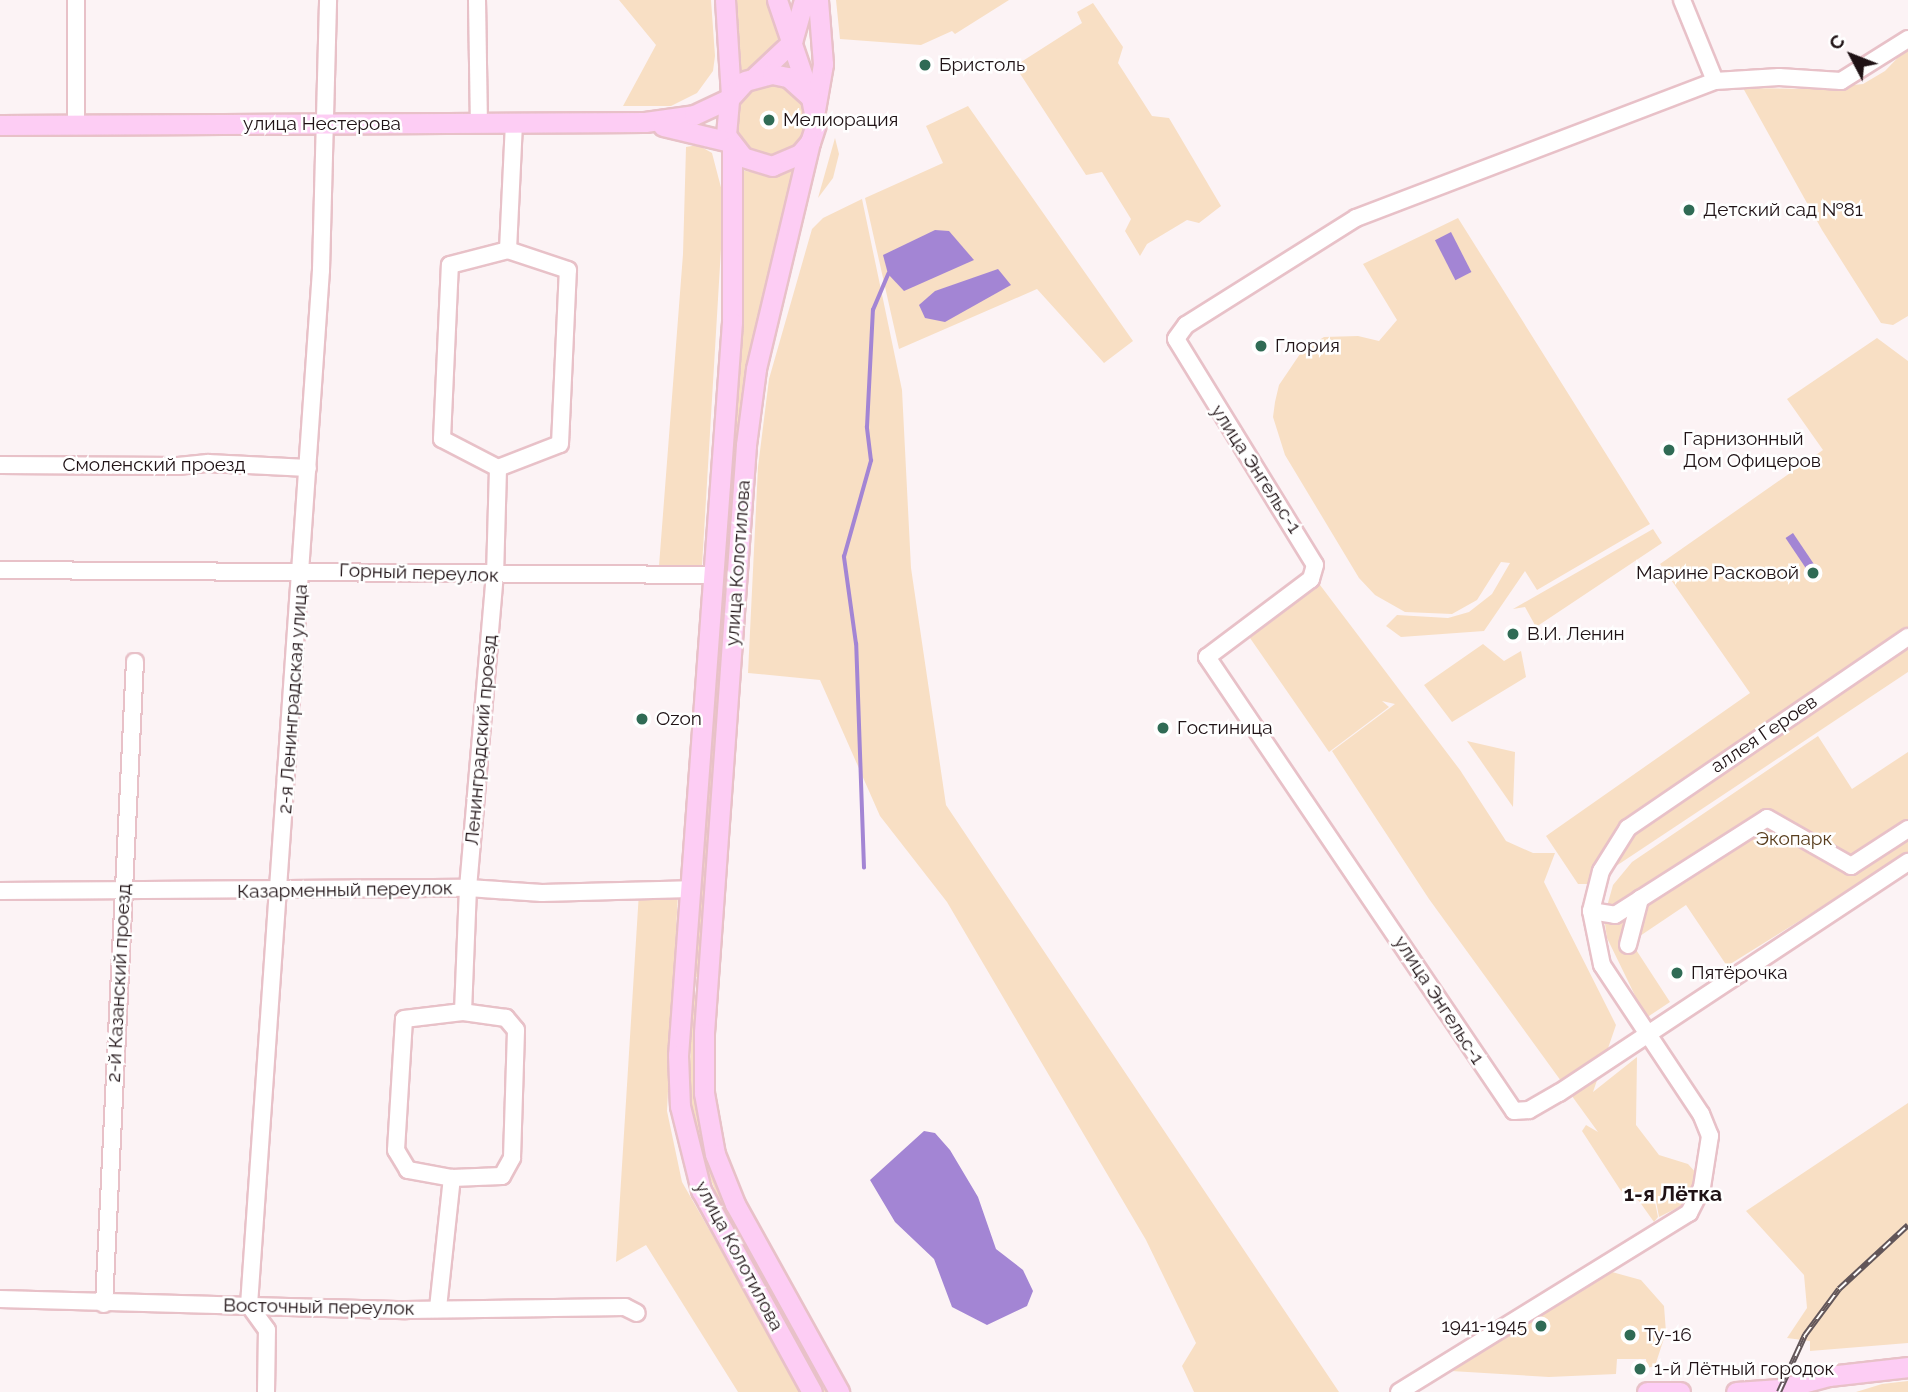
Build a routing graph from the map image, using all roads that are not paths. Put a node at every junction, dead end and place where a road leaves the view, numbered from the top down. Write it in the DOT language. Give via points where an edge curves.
graph roads {
  1 [pos="76,0"];
  2 [pos="328,0"];
  3 [pos="477,0"];
  4 [pos="725,0"];
  5 [pos="777,0"];
  6 [pos="804,0"];
  7 [pos="818,0"];
  8 [pos="1682,0"];
  9 [pos="1907,39"];
  10 [pos="792,42"];
  11 [pos="756,76"];
  12 [pos="1715,81"];
  13 [pos="730,97"];
  14 [pos="813,104"];
  15 [pos="645,122"];
  16 [pos="326,123"];
  17 [pos="479,124"];
  18 [pos="514,124"];
  19 [pos="0,125"];
  20 [pos="76,125"];
  21 [pos="810,142"];
  22 [pos="731,144"];
  23 [pos="508,250"];
  24 [pos="0,465"];
  25 [pos="308,468"];
  26 [pos="498,468"];
  27 [pos="0,570"];
  28 [pos="302,570"];
  29 [pos="712,575"];
  30 [pos="495,576"];
  31 [pos="1908,637"];
  32 [pos="135,662"];
  33 [pos="1908,829"];
  34 [pos="1908,862"];
  35 [pos="468,888"];
  36 [pos="690,889"];
  37 [pos="0,891"];
  38 [pos="124,891"];
  39 [pos="279,891"];
  40 [pos="1640,899"];
  41 [pos="1591,911"];
  42 [pos="1628,945"];
  43 [pos="683,988"];
  44 [pos="707,989"];
  45 [pos="463,1012"];
  46 [pos="1645,1034"];
  47 [pos="452,1178"];
  48 [pos="0,1299"];
  49 [pos="104,1304"];
  50 [pos="249,1305"];
  51 [pos="438,1308"];
  52 [pos="637,1313"];
  53 [pos="1908,1367"];
  54 [pos="1826,1384"];
  55 [pos="266,1392"];
  56 [pos="813,1392"];
  57 [pos="839,1392"];
  58 [pos="1399,1392"];
  59 [pos="1647,1392"];
  60 [pos="1680,1392"];
  61 [pos="1737,1392"];
  1 -- 20 [label="street"];
  2 -- 16 [label="street, 2-я Ленинградская улица"];
  3 -- 17 [label="street"];
  4 -- 13 [label="main road, улица Колотилова"];
  5 -- 10 [label="main road, улица Колотилова"];
  6 -- 10 [label="main road"];
  7 -- 14 [label="main road" via="823,64"];
  8 -- 12 [label="street"];
  9 -- 12 [label="street, улица Энгельс-1" via="1841,81 1779,77"];
  10 -- 11 [label="main road"];
  10 -- 14 [label="main road, улица Колотилова"];
  11 -- 13 [label="main road"];
  11 -- 14 [label="main road" via="788,77"];
  12 -- 46 [label="street, улица Энгельс-1" via="1342,224 1186,325 1176,340 1315,565 1311,579 1207,657 1493,1082 1514,1111 1529,1110"];
  13 -- 15 [label="main road, улица Нестерова" via="694,115"];
  13 -- 22 [label="main road, улица Колотилова" via="724,123"];
  14 -- 21 [label="main road, улица Колотилова"];
  15 -- 18 [label="main road, улица Нестерова"];
  15 -- 22 [label="main road, улица Нестерова"];
  16 -- 17 [label="main road, улица Нестерова"];
  16 -- 20 [label="main road, улица Нестерова"];
  16 -- 25 [label="street, 2-я Ленинградская улица"];
  17 -- 18 [label="main road, улица Нестерова"];
  18 -- 23 [label="street"];
  19 -- 20 [label="main road, улица Нестерова"];
  21 -- 22 [label="main road" via="800,154 772,166 743,157"];
  21 -- 44 [label="main road, улица Колотилова" via="756,369 746,445"];
  22 -- 29 [label="main road, улица Колотилова" via="733,308"];
  23 -- 26 [label="street" via="450,265 442,439"];
  23 -- 26 [label="street" via="568,271 561,430 560,444"];
  24 -- 25 [label="street, Смоленский проезд" via="178,467 208,463"];
  25 -- 28 [label="street, 2-я Ленинградская улица"];
  26 -- 30 [label="street, Ленинградский проезд"];
  27 -- 28 [label="street, Горный переулок"];
  28 -- 30 [label="street, Горный переулок"];
  28 -- 39 [label="street, 2-я Ленинградская улица"];
  29 -- 30 [label="street, Горный переулок"];
  29 -- 36 [label="main road, улица Колотилова"];
  30 -- 35 [label="street, Ленинградский проезд"];
  31 -- 41 [label="street, аллея Героев" via="1621,833 1601,871"];
  32 -- 38 [label="street, 2-й Казанский проезд"];
  33 -- 40 [label="street" via="1851,866 1767,818"];
  34 -- 46 [label="street, улица Энгельс-1"];
  35 -- 36 [label="street, Казарменный переулок" via="542,893"];
  35 -- 39 [label="street, Казарменный переулок"];
  35 -- 45 [label="street, Ленинградский проезд"];
  36 -- 43 [label="main road, улица Колотилова"];
  37 -- 38 [label="street, Казарменный переулок"];
  38 -- 39 [label="street, Казарменный переулок"];
  38 -- 49 [label="street, 2-й Казанский проезд"];
  39 -- 50 [label="street, 2-я Ленинградская улица"];
  40 -- 41 [label="street" via="1615,915"];
  40 -- 42 [label="street"];
  41 -- 46 [label="street" via="1602,965"];
  43 -- 44 [label="main road"];
  43 -- 56 [label="main road, улица Колотилова" via="680,1106 690,1158 701,1190"];
  44 -- 57 [label="main road, улица Колотилова" via="704,1093 715,1154 735,1205"];
  45 -- 47 [label="street" via="506,1018 516,1030 512,1158 502,1176"];
  45 -- 47 [label="street" via="404,1019 403,1032 396,1150 408,1170"];
  46 -- 58 [label="street" via="1701,1114 1710,1136 1699,1196 1689,1213"];
  47 -- 51 [label="street"];
  48 -- 49 [label="street, Восточный переулок"];
  49 -- 50 [label="street, Восточный переулок"];
  50 -- 51 [label="street, Восточный переулок"];
  50 -- 55 [label="street" via="267,1330"];
  51 -- 52 [label="street, Восточный переулок" via="625,1307"];
  53 -- 54 [label="main road"];
  54 -- 61 [label="main road"];
  59 -- 60 [label="main road"];
}
